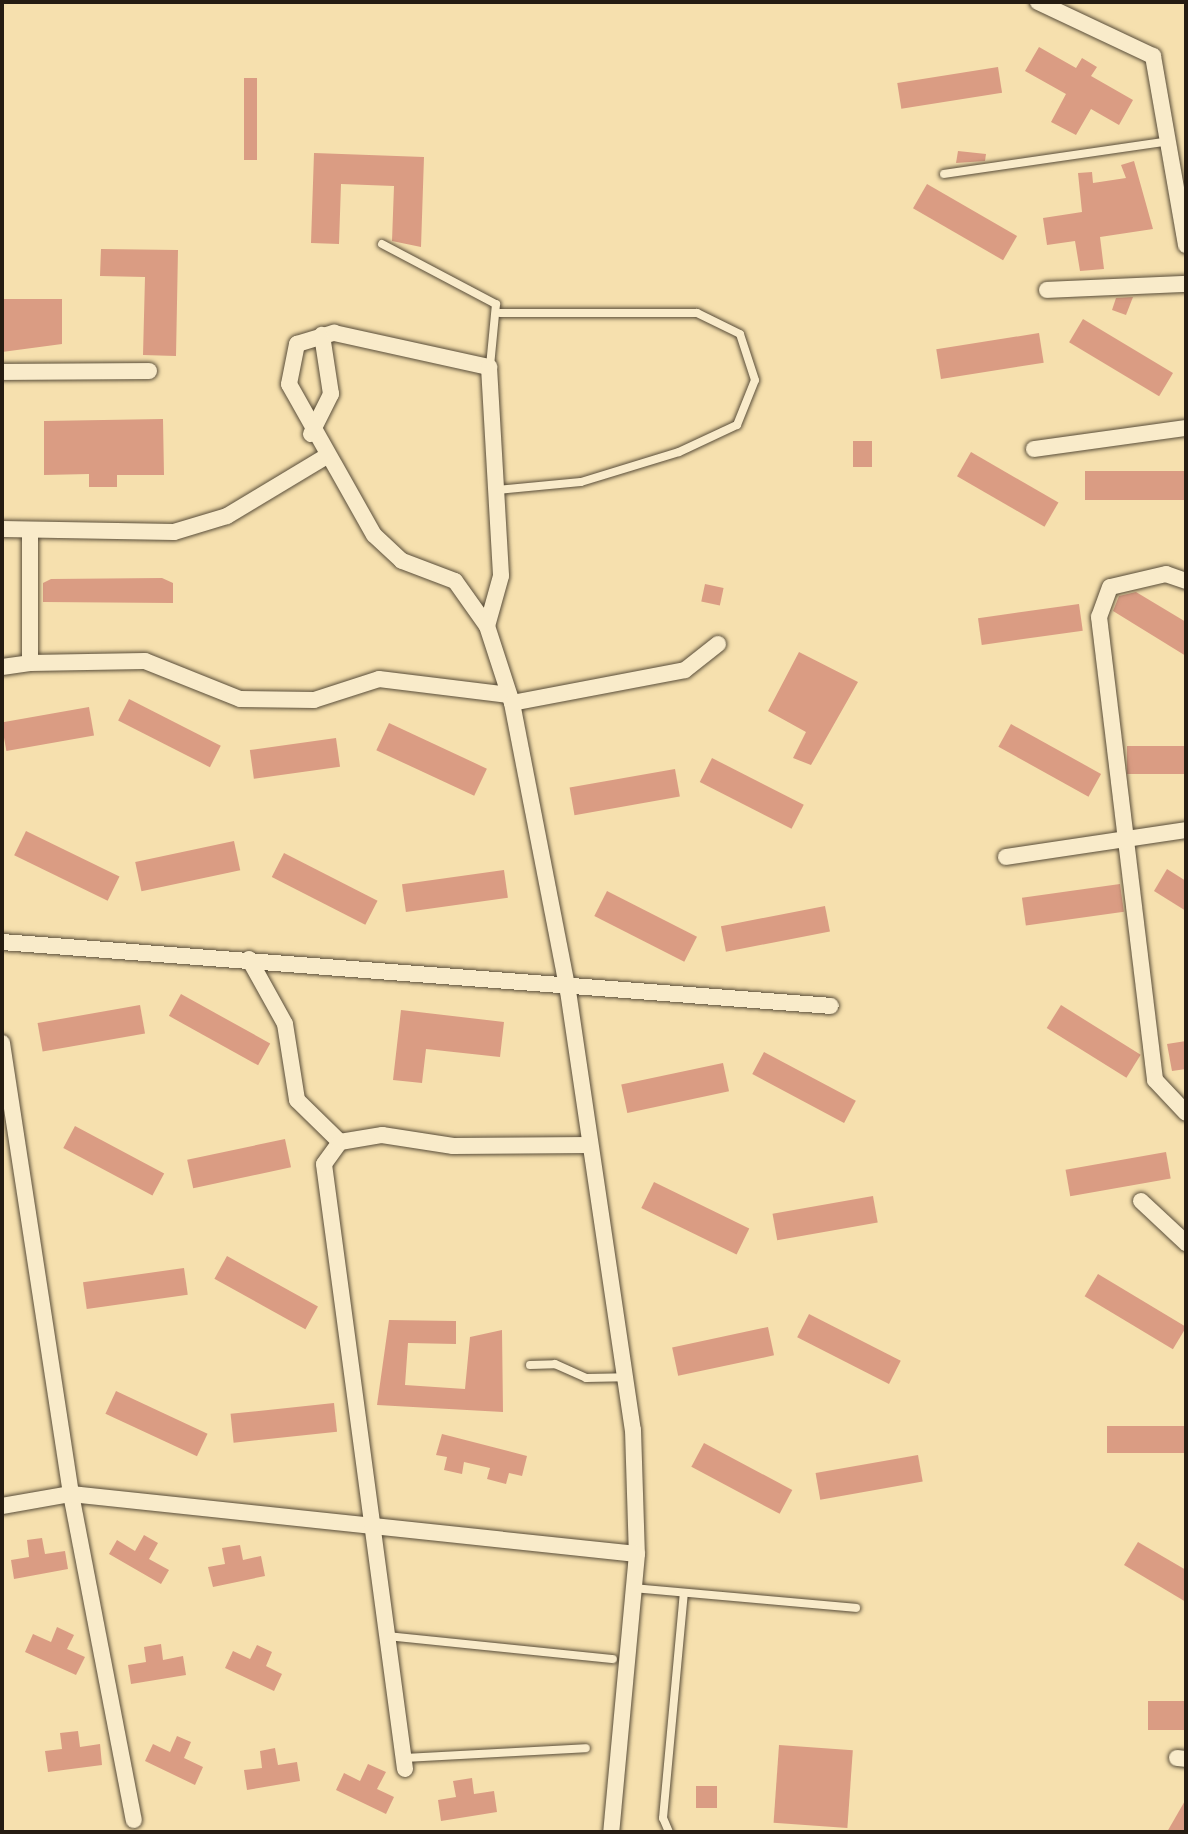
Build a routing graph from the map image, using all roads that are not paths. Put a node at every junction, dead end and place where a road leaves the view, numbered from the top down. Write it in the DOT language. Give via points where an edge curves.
graph roads {
  1 [pos="1038,2"];
  2 [pos="1171,141"];
  3 [pos="944,174"];
  4 [pos="382,244"];
  5 [pos="1186,245"];
  6 [pos="1186,284"];
  7 [pos="1047,290"];
  8 [pos="500,313"];
  9 [pos="322,335"];
  10 [pos="489,367"];
  11 [pos="149,371"];
  12 [pos="2,372"];
  13 [pos="1186,428"];
  14 [pos="311,434"];
  15 [pos="1034,449"];
  16 [pos="325,457"];
  17 [pos="496,490"];
  18 [pos="2,529"];
  19 [pos="30,530"];
  20 [pos="1186,581"];
  21 [pos="487,626"];
  22 [pos="718,644"];
  23 [pos="30,663"];
  24 [pos="2,667"];
  25 [pos="510,699"];
  26 [pos="1186,830"];
  27 [pos="1131,841"];
  28 [pos="1006,857"];
  29 [pos="2,942"];
  30 [pos="249,959"];
  31 [pos="568,991"];
  32 [pos="831,1006"];
  33 [pos="2,1043"];
  34 [pos="1186,1113"];
  35 [pos="340,1142"];
  36 [pos="590,1145"];
  37 [pos="1141,1201"];
  38 [pos="1186,1243"];
  39 [pos="530,1365"];
  40 [pos="626,1377"];
  41 [pos="71,1494"];
  42 [pos="2,1506"];
  43 [pos="368,1526"];
  44 [pos="637,1554"];
  45 [pos="634,1588"];
  46 [pos="684,1593"];
  47 [pos="856,1608"];
  48 [pos="385,1636"];
  49 [pos="613,1659"];
  50 [pos="586,1748"];
  51 [pos="404,1763"];
  52 [pos="134,1820"];
  53 [pos="611,1832"];
  54 [pos="669,1832"];
  1 -- 2 [label="street" via="1153,56"];
  2 -- 3 [label="lane"];
  2 -- 5 [label="street"];
  4 -- 8 [label="lane" via="489,298"];
  6 -- 7 [label="street"];
  8 -- 10 [label="lane"];
  8 -- 17 [label="lane" via="697,313 740,334 755,380 737,425 679,452 581,482"];
  9 -- 10 [label="street"];
  9 -- 14 [label="street" via="331,394"];
  9 -- 14 [label="street" via="297,344 288,362 289,384"];
  10 -- 17 [label="street"];
  11 -- 12 [label="street"];
  13 -- 15 [label="street"];
  14 -- 16 [label="street"];
  16 -- 19 [label="street" via="227,516 174,532"];
  16 -- 21 [label="street" via="374,535 402,561 455,581"];
  17 -- 21 [label="street" via="501,576"];
  18 -- 19 [label="street"];
  19 -- 23 [label="street"];
  20 -- 27 [label="street" via="1166,574 1133,579 1110,587 1101,601"];
  21 -- 25 [label="street"];
  22 -- 25 [label="street" via="685,670"];
  23 -- 24 [label="street"];
  23 -- 25 [label="street" via="145,661 240,699 314,700 379,679"];
  25 -- 31 [label="street"];
  26 -- 27 [label="street"];
  27 -- 28 [label="street"];
  27 -- 34 [label="street" via="1155,1080"];
  29 -- 30 [label="street"];
  30 -- 31 [label="street"];
  30 -- 35 [label="street" via="285,1024 297,1100"];
  31 -- 32 [label="street"];
  31 -- 36 [label="street"];
  33 -- 41 [label="street"];
  35 -- 36 [label="street" via="382,1135 453,1146"];
  35 -- 43 [label="street" via="329,1151 324,1187"];
  36 -- 40 [label="street"];
  37 -- 38 [label="street"];
  39 -- 40 [label="lane" via="555,1364 586,1378"];
  40 -- 44 [label="street"];
  41 -- 42 [label="street"];
  41 -- 43 [label="street"];
  41 -- 52 [label="street"];
  43 -- 44 [label="street"];
  43 -- 48 [label="street"];
  44 -- 45 [label="street"];
  45 -- 46 [label="lane"];
  45 -- 53 [label="street"];
  46 -- 47 [label="lane"];
  46 -- 54 [label="lane" via="663,1818"];
  48 -- 49 [label="lane"];
  48 -- 51 [label="street"];
  50 -- 51 [label="lane"];
}
